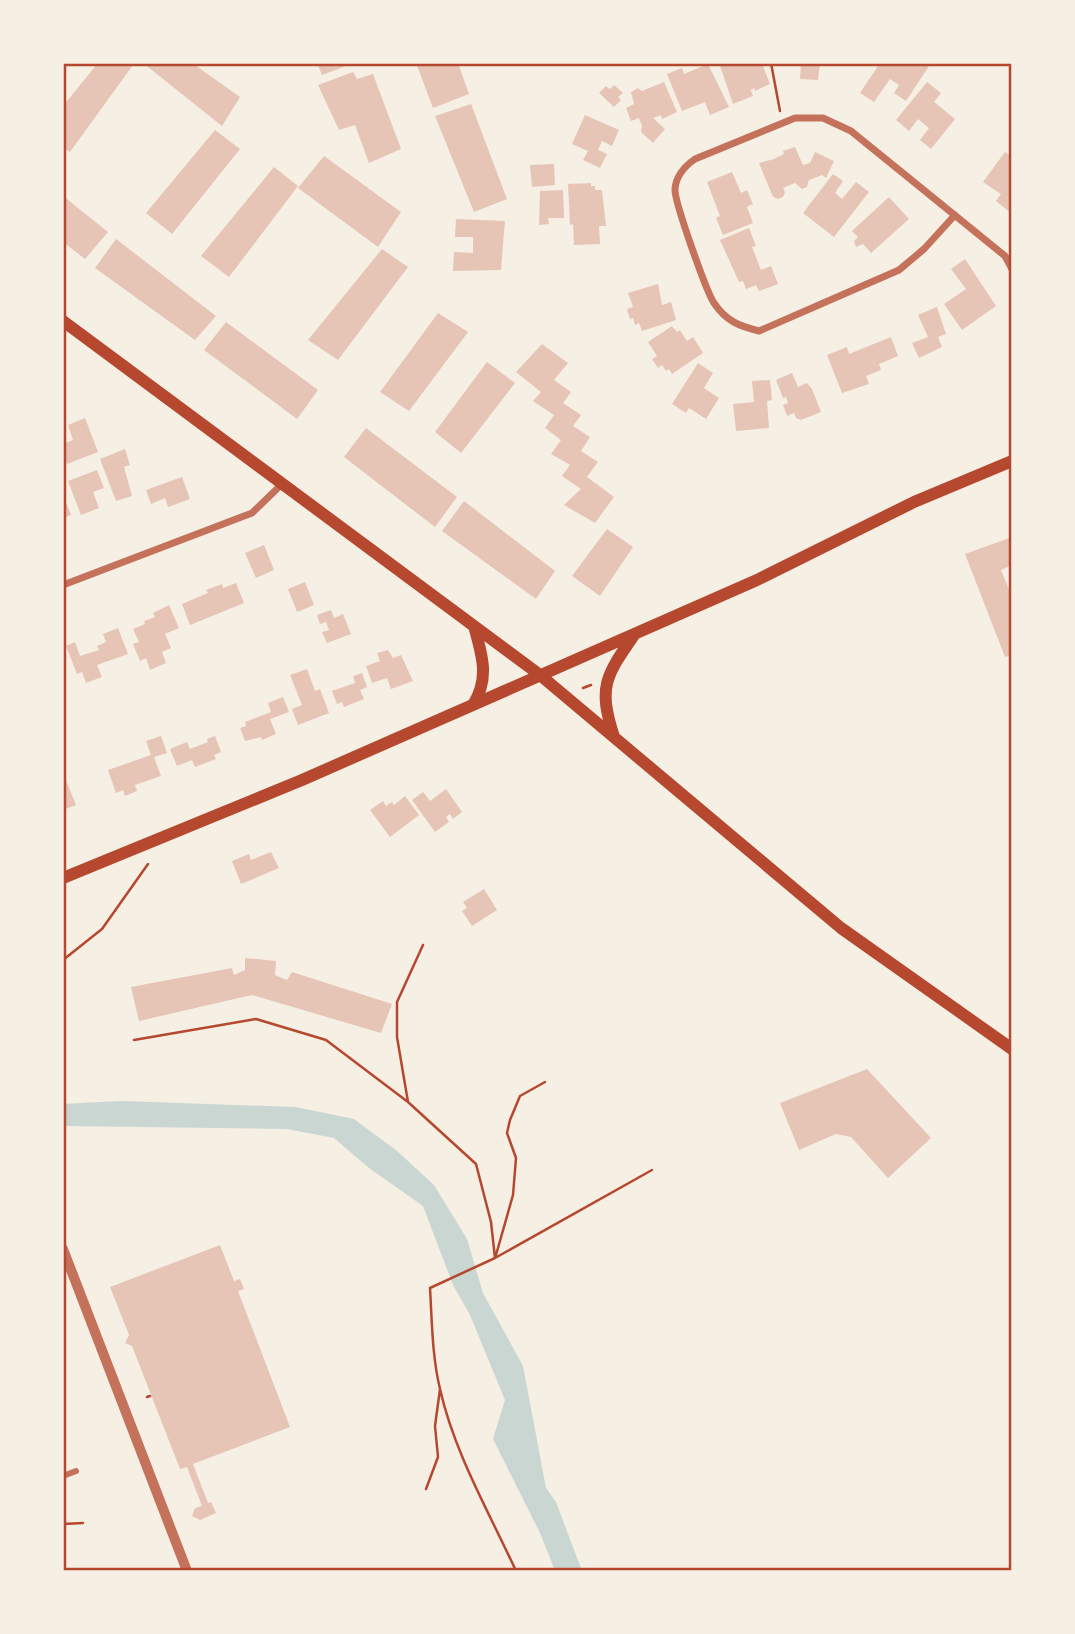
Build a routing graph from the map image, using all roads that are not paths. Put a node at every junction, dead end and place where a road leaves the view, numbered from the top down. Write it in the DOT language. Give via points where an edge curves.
graph roads {
  1 [pos="955,215"];
  2 [pos="1012,269"];
  3 [pos="63,321"];
  4 [pos="1012,461"];
  5 [pos="282,484"];
  6 [pos="63,585"];
  7 [pos="474,626"];
  8 [pos="636,634"];
  9 [pos="540,676"];
  10 [pos="473,705"];
  11 [pos="614,737"];
  12 [pos="63,878"];
  13 [pos="1011,1048"];
  14 [pos="63,1249"];
  15 [pos="76,1471"];
  16 [pos="63,1476"];
  17 [pos="187,1571"];
  1 -- 1 [label="street" via="851,131 823,118 796,118 695,159 683,167 675,189 713,301 737,326 759,331 898,270"];
  1 -- 2 [label="street" via="1005,256"];
  3 -- 5 [label="main road"];
  4 -- 8 [label="main road" via="914,502"];
  5 -- 6 [label="street" via="252,513"];
  5 -- 7 [label="main road"];
  7 -- 9 [label="main road"];
  7 -- 10 [label="main road" via="484,679"];
  8 -- 9 [label="main road"];
  8 -- 11 [label="main road" via="604,689"];
  9 -- 10 [label="main road"];
  9 -- 11 [label="main road"];
  10 -- 12 [label="main road"];
  11 -- 13 [label="main road" via="841,928"];
  14 -- 17 [label="street"];
  15 -- 16 [label="street"];
}
